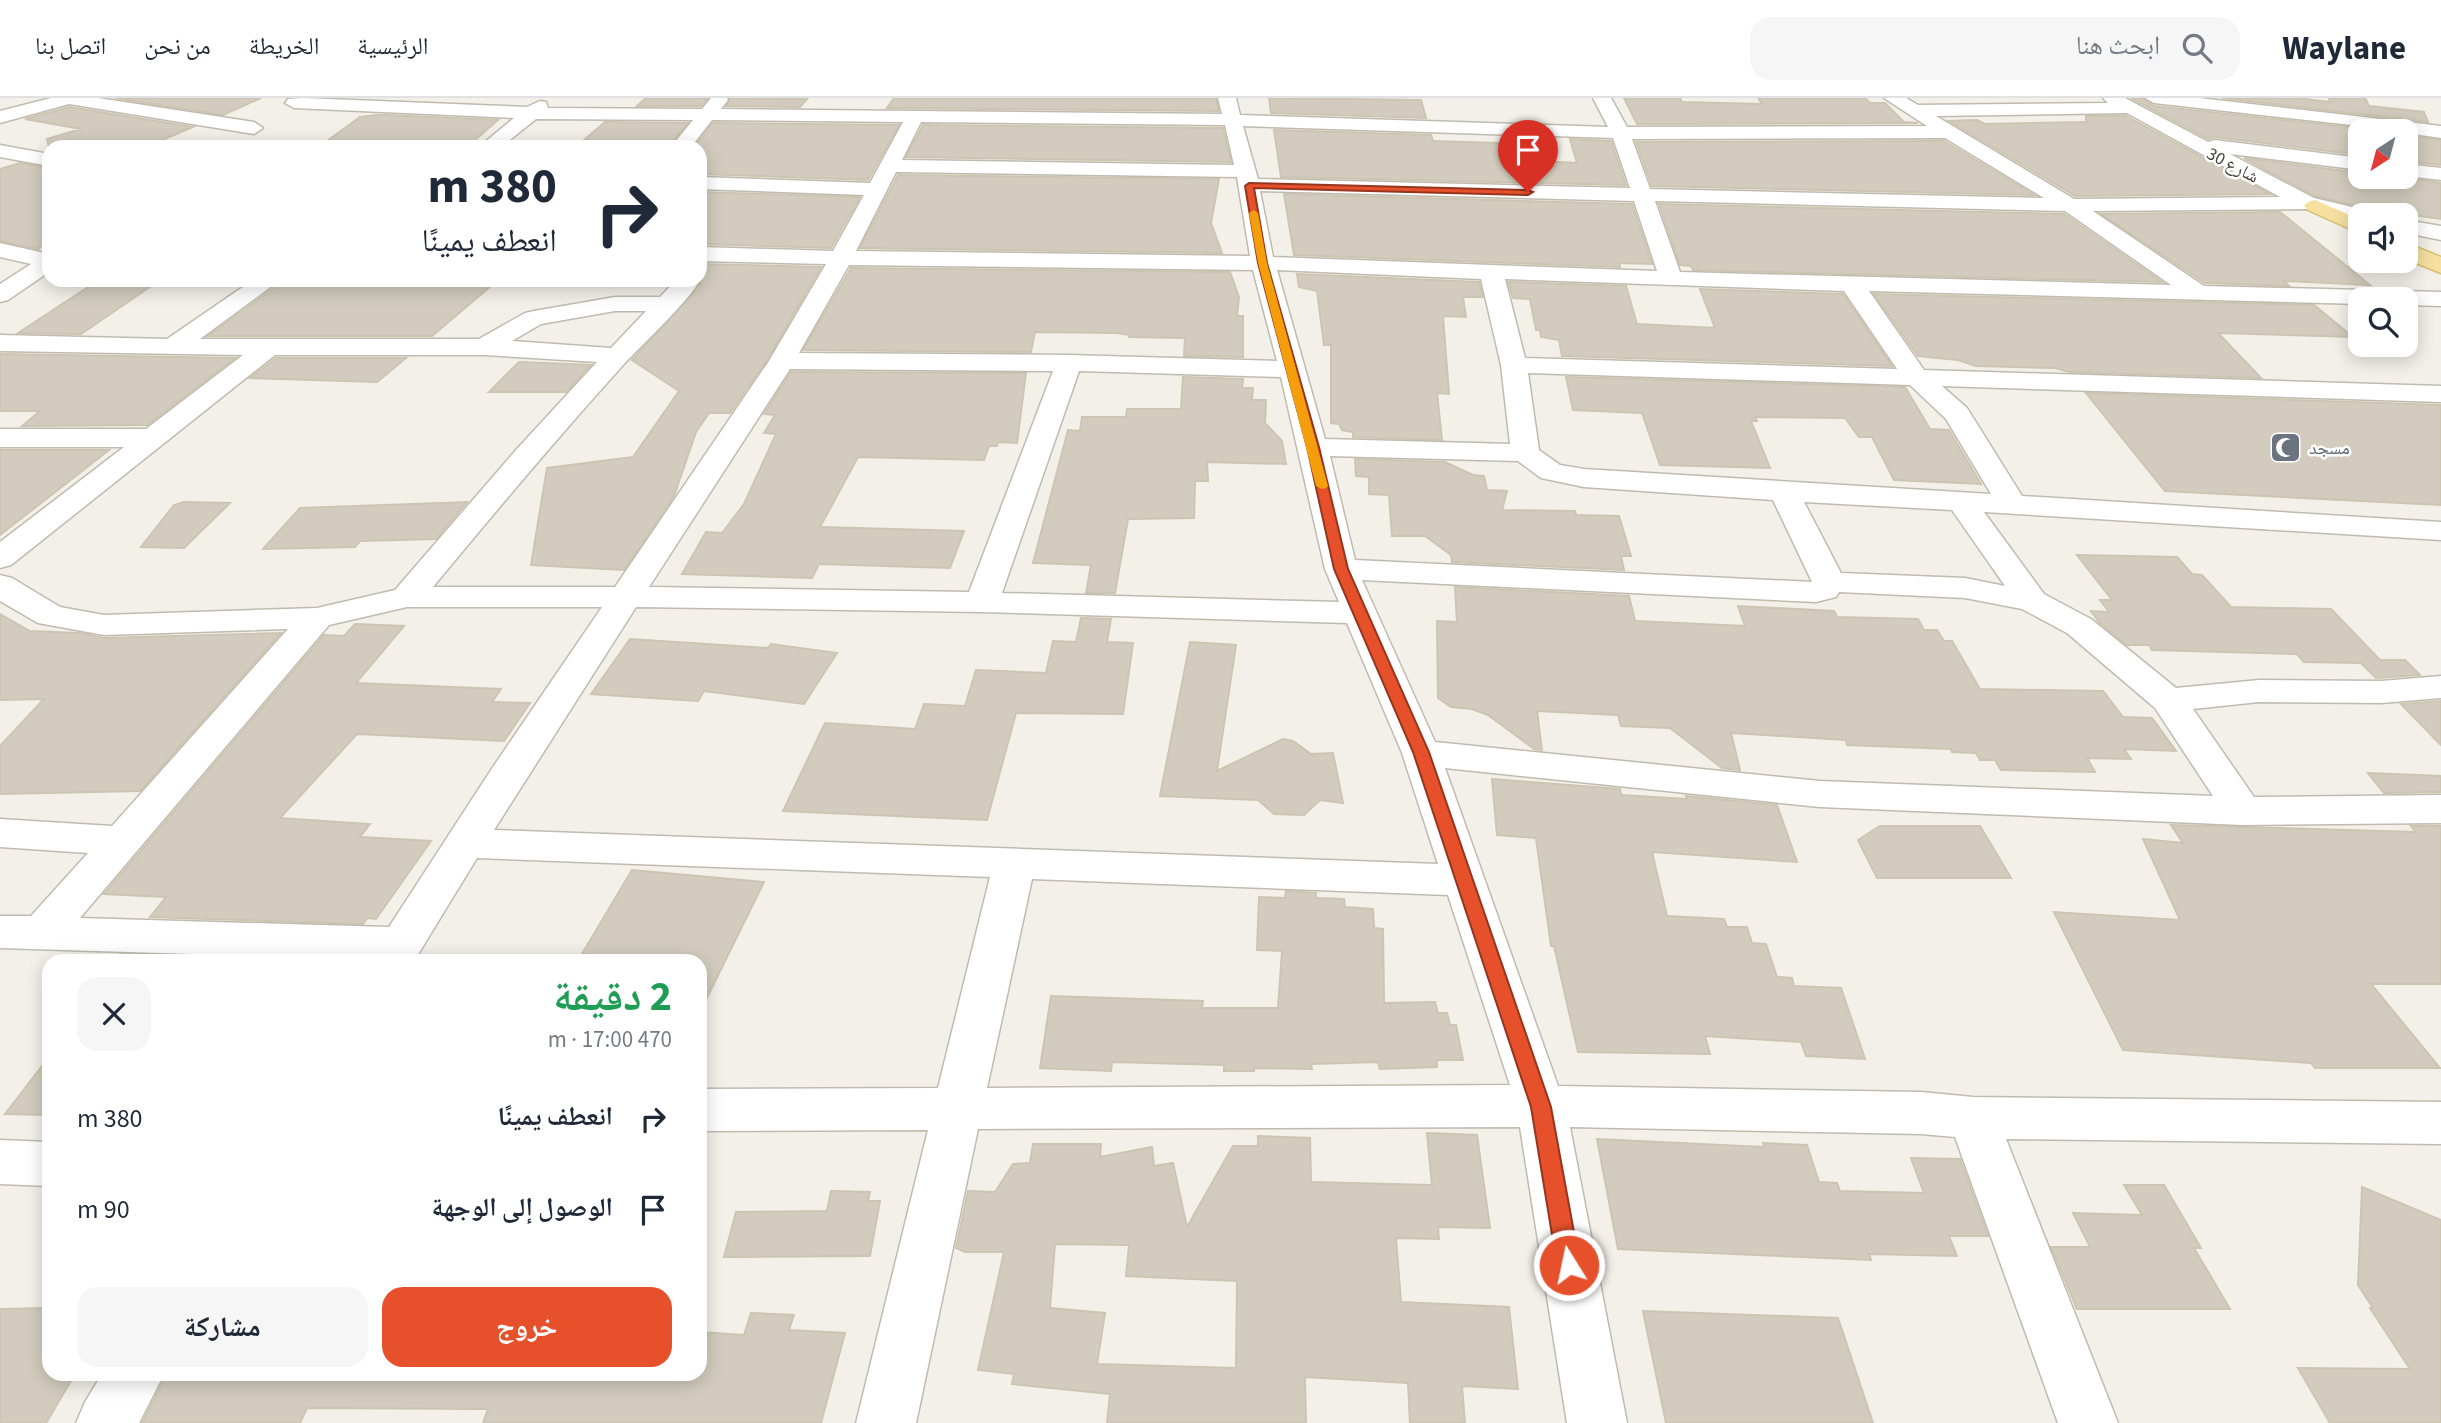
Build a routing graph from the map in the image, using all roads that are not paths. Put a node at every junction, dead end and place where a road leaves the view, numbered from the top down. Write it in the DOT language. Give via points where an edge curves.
graph roads {
  1 [pos="66,98"];
  2 [pos="550,98"];
  3 [pos="720,98"];
  4 [pos="882,98"];
  5 [pos="1602,98"];
  6 [pos="1893,98"];
  7 [pos="2154,98"];
  8 [pos="297,100"];
  9 [pos="2120,103"];
  10 [pos="1436,108"];
  11 [pos="1229,109"];
  12 [pos="1913,111"];
  13 [pos="531,113"];
  14 [pos="707,113"];
  15 [pos="871,115"];
  16 [pos="916,115"];
  17 [pos="0,117"];
  18 [pos="1441,127"];
  19 [pos="254,128"];
  20 [pos="1947,132"];
  21 [pos="2441,132"];
  22 [pos="1621,133"];
  23 [pos="239,140"];
  24 [pos="498,140"];
  25 [pos="686,140"];
  26 [pos="2192,143"];
  27 [pos="0,150"];
  28 [pos="42,159"];
  29 [pos="2348,162"];
  30 [pos="2418,171"];
  31 [pos="2441,174"];
  32 [pos="884,178"];
  33 [pos="1247,178"];
  34 [pos="707,183"];
  35 [pos="1640,195"];
  36 [pos="2311,204"];
  37 [pos="2070,205"];
  38 [pos="2348,213"];
  39 [pos="2348,222"];
  40 [pos="2418,228"];
  41 [pos="2441,233"];
  42 [pos="0,250"];
  43 [pos="2418,255"];
  44 [pos="707,258"];
  45 [pos="841,258"];
  46 [pos="42,259"];
  47 [pos="1262,263"];
  48 [pos="42,266"];
  49 [pos="2441,266"];
  50 [pos="1492,274"];
  51 [pos="1671,279"];
  52 [pos="1851,283"];
  53 [pos="258,287"];
  54 [pos="683,287"];
  55 [pos="2197,292"];
  56 [pos="0,295"];
  57 [pos="2441,299"];
  58 [pos="669,304"];
  59 [pos="0,343"];
  60 [pos="173,347"];
  61 [pos="484,347"];
  62 [pos="268,348"];
  63 [pos="617,356"];
  64 [pos="782,361"];
  65 [pos="1069,363"];
  66 [pos="1514,365"];
  67 [pos="1290,369"];
  68 [pos="1916,377"];
  69 [pos="2441,394"];
  70 [pos="0,438"];
  71 [pos="153,438"];
  72 [pos="1313,447"];
  73 [pos="1525,453"];
  74 [pos="1786,494"];
  75 [pos="1961,500"];
  76 [pos="2011,503"];
  77 [pos="2441,531"];
  78 [pos="0,558"];
  79 [pos="1341,569"];
  80 [pos="1829,582"];
  81 [pos="0,585"];
  82 [pos="407,597"];
  83 [pos="625,597"];
  84 [pos="2032,601"];
  85 [pos="982,603"];
  86 [pos="1361,613"];
  87 [pos="317,618"];
  88 [pos="2441,687"];
  89 [pos="2168,699"];
  90 [pos="1421,752"];
  91 [pos="2441,809"];
  92 [pos="2243,811"];
  93 [pos="0,833"];
  94 [pos="122,841"];
  95 [pos="464,843"];
  96 [pos="1014,864"];
  97 [pos="1462,880"];
  98 [pos="21,933"];
  99 [pos="396,953"];
  100 [pos="1541,1107"];
  101 [pos="958,1109"];
  102 [pos="707,1110"];
  103 [pos="1973,1118"];
  104 [pos="2441,1124"];
  105 [pos="0,1163"];
  106 [pos="42,1164"];
  107 [pos="131,1381"];
  108 [pos="106,1423"];
  109 [pos="886,1423"];
  110 [pos="1597,1423"];
  111 [pos="2088,1423"];
  1 -- 17 [label="street"];
  1 -- 19 [label="street"];
  2 -- 13 [label="street"];
  3 -- 14 [label="street"];
  4 -- 15 [label="street"];
  5 -- 22 [label="street"];
  6 -- 12 [label="street"];
  7 -- 21 [label="street"];
  8 -- 13 [label="street"];
  8 -- 19 [label="street"];
  9 -- 12 [label="street"];
  9 -- 26 [label="street, شارع 30"];
  10 -- 18 [label="street"];
  11 -- 16 [label="street"];
  11 -- 18 [label="street"];
  11 -- 33 [label="street"];
  12 -- 20 [label="street"];
  13 -- 14 [label="street"];
  13 -- 24 [label="street"];
  14 -- 15 [label="street"];
  14 -- 25 [label="street"];
  15 -- 16 [label="street"];
  16 -- 32 [label="street"];
  18 -- 22 [label="street"];
  19 -- 23 [label="street"];
  20 -- 22 [label="street"];
  20 -- 37 [label="street"];
  22 -- 35 [label="street"];
  26 -- 29 [label="street"];
  26 -- 36 [label="street, شارع 30"];
  27 -- 28 [label="street"];
  30 -- 31 [label="street"];
  32 -- 33 [label="street"];
  32 -- 34 [label="street"];
  32 -- 45 [label="street"];
  33 -- 35 [label="street"];
  33 -- 47 [label="street"];
  35 -- 37 [label="street"];
  35 -- 51 [label="street"];
  36 -- 37 [label="street"];
  36 -- 38 [label="street, شارع 30"];
  36 -- 39 [label="main road"];
  37 -- 55 [label="street"];
  40 -- 41 [label="street"];
  42 -- 46 [label="street"];
  43 -- 49 [label="main road"];
  44 -- 45 [label="street"];
  45 -- 47 [label="street"];
  45 -- 64 [label="street"];
  47 -- 50 [label="street"];
  47 -- 67 [label="street"];
  48 -- 56 [label="street"];
  50 -- 51 [label="street"];
  50 -- 66 [label="street"];
  51 -- 52 [label="street"];
  52 -- 55 [label="street"];
  52 -- 68 [label="street"];
  53 -- 60 [label="street"];
  54 -- 58 [label="street"];
  55 -- 57 [label="street"];
  58 -- 61 [label="street" via="615,304 534,318"];
  58 -- 63 [label="street"];
  59 -- 60 [label="street"];
  60 -- 62 [label="street"];
  61 -- 62 [label="street"];
  61 -- 63 [label="street"];
  62 -- 71 [label="street"];
  63 -- 82 [label="street"];
  64 -- 65 [label="street"];
  64 -- 83 [label="street"];
  65 -- 67 [label="street"];
  65 -- 85 [label="street"];
  66 -- 68 [label="street"];
  66 -- 73 [label="street"];
  67 -- 72 [label="street"];
  68 -- 69 [label="street"];
  68 -- 76 [label="street" via="1957,414"];
  70 -- 71 [label="street"];
  71 -- 78 [label="street"];
  72 -- 73 [label="street"];
  72 -- 79 [label="street"];
  73 -- 74 [label="street" via="1551,472 1584,478"];
  74 -- 75 [label="street"];
  74 -- 80 [label="street"];
  75 -- 76 [label="street"];
  75 -- 84 [label="street"];
  76 -- 77 [label="street"];
  79 -- 80 [label="street" via="1816,592"];
  79 -- 86 [label="street"];
  80 -- 84 [label="street" via="1965,588"];
  81 -- 87 [label="street" via="50,616 104,625"];
  82 -- 83 [label="street"];
  82 -- 87 [label="street"];
  83 -- 85 [label="street"];
  83 -- 95 [label="street"];
  84 -- 89 [label="street" via="2079,626"];
  85 -- 86 [label="street"];
  86 -- 90 [label="street"];
  87 -- 94 [label="street"];
  88 -- 89 [label="street" via="2381,692 2259,691"];
  89 -- 92 [label="street"];
  90 -- 92 [label="street" via="1820,794"];
  90 -- 97 [label="street"];
  91 -- 92 [label="street"];
  93 -- 94 [label="street"];
  94 -- 98 [label="street"];
  95 -- 96 [label="street"];
  95 -- 99 [label="street"];
  96 -- 97 [label="street"];
  96 -- 101 [label="street"];
  97 -- 100 [label="street"];
  98 -- 99 [label="street"];
  100 -- 101 [label="street"];
  100 -- 103 [label="street" via="1921,1113"];
  100 -- 110 [label="street"];
  101 -- 102 [label="street"];
  101 -- 109 [label="street"];
  103 -- 104 [label="street"];
  103 -- 111 [label="street"];
  105 -- 106 [label="street"];
  107 -- 108 [label="street"];
}
